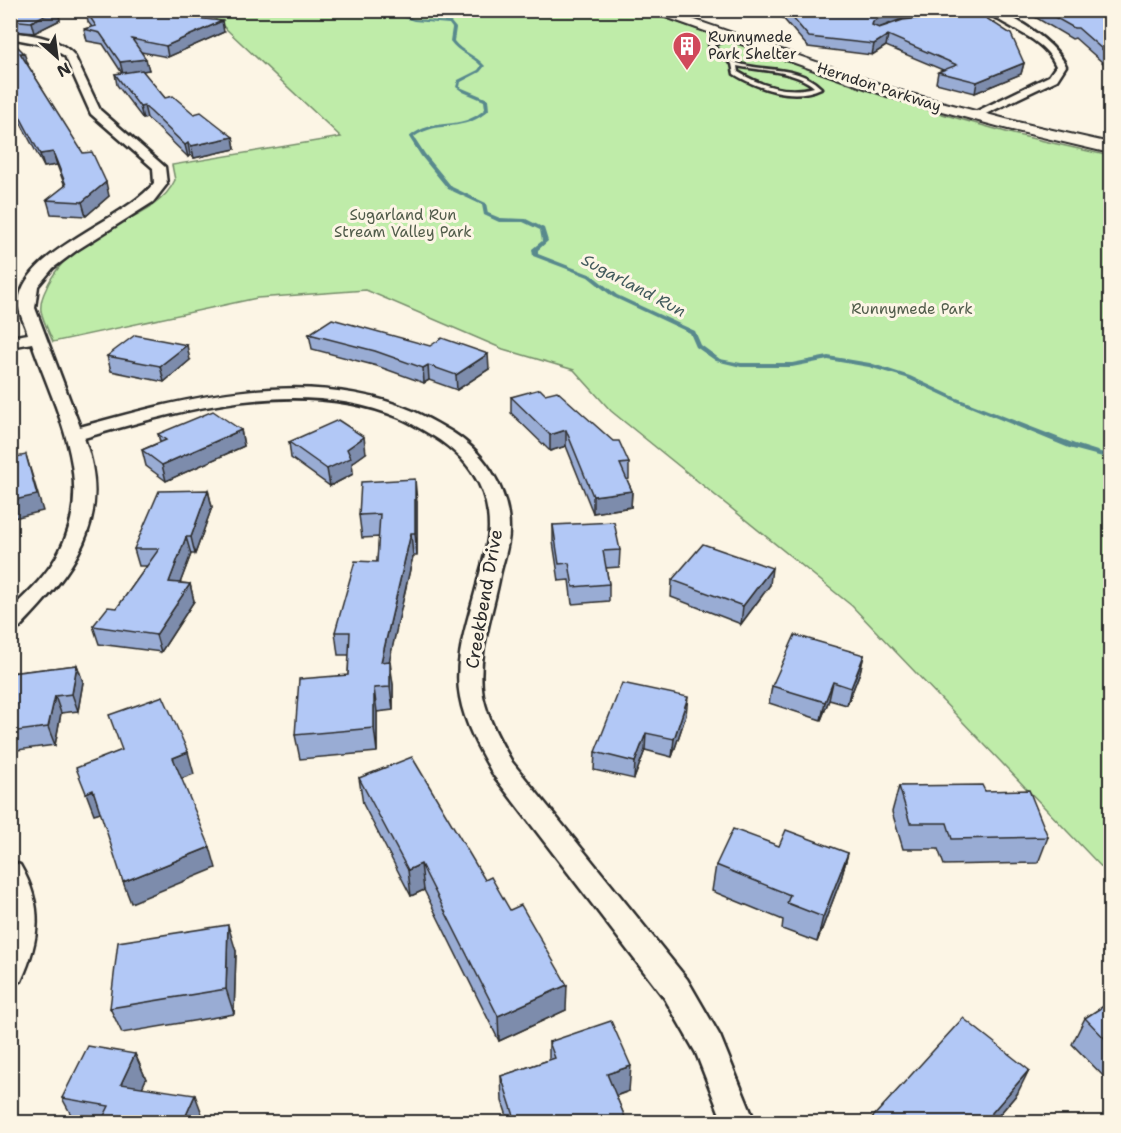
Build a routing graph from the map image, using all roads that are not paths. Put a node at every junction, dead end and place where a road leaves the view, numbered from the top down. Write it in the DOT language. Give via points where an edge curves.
graph roads {
  1 [pos="652,10"];
  2 [pos="676,10"];
  3 [pos="989,13"];
  4 [pos="10,36"];
  5 [pos="730,38"];
  6 [pos="734,64"];
  7 [pos="981,113"];
  8 [pos="1110,139"];
  9 [pos="1110,148"];
  10 [pos="36,337"];
  11 [pos="10,342"];
  12 [pos="73,435"];
  13 [pos="10,624"];
  14 [pos="10,873"];
  15 [pos="10,972"];
  16 [pos="739,1122"];
  1 -- 5 [label="main road, Herndon Parkway"];
  2 -- 7 [label="main road, Herndon Parkway"];
  3 -- 7 [label="street" via="1049,47 1061,66 1053,78"];
  4 -- 10 [label="street" via="45,41 64,50 95,112 163,174 163,182 151,198 68,249 37,276 27,303"];
  5 -- 6 [label="lane" via="711,44"];
  5 -- 7 [label="main road, Herndon Parkway" via="877,88"];
  6 -- 6 [label="lane" via="736,73 748,81 797,92 818,88 795,76"];
  7 -- 8 [label="main road, Herndon Parkway"];
  7 -- 9 [label="main road, Herndon Parkway"];
  10 -- 11 [label="street"];
  10 -- 12 [label="street"];
  12 -- 13 [label="street" via="88,486 85,513 75,543 41,593"];
  12 -- 16 [label="street, Creekbend Drive" via="189,404 248,395 318,395 384,407 412,417 461,446 491,484 498,507 499,531 470,672 484,735 503,769 676,989 709,1046"];
  14 -- 15 [label="street" via="25,911 21,945"];
}
